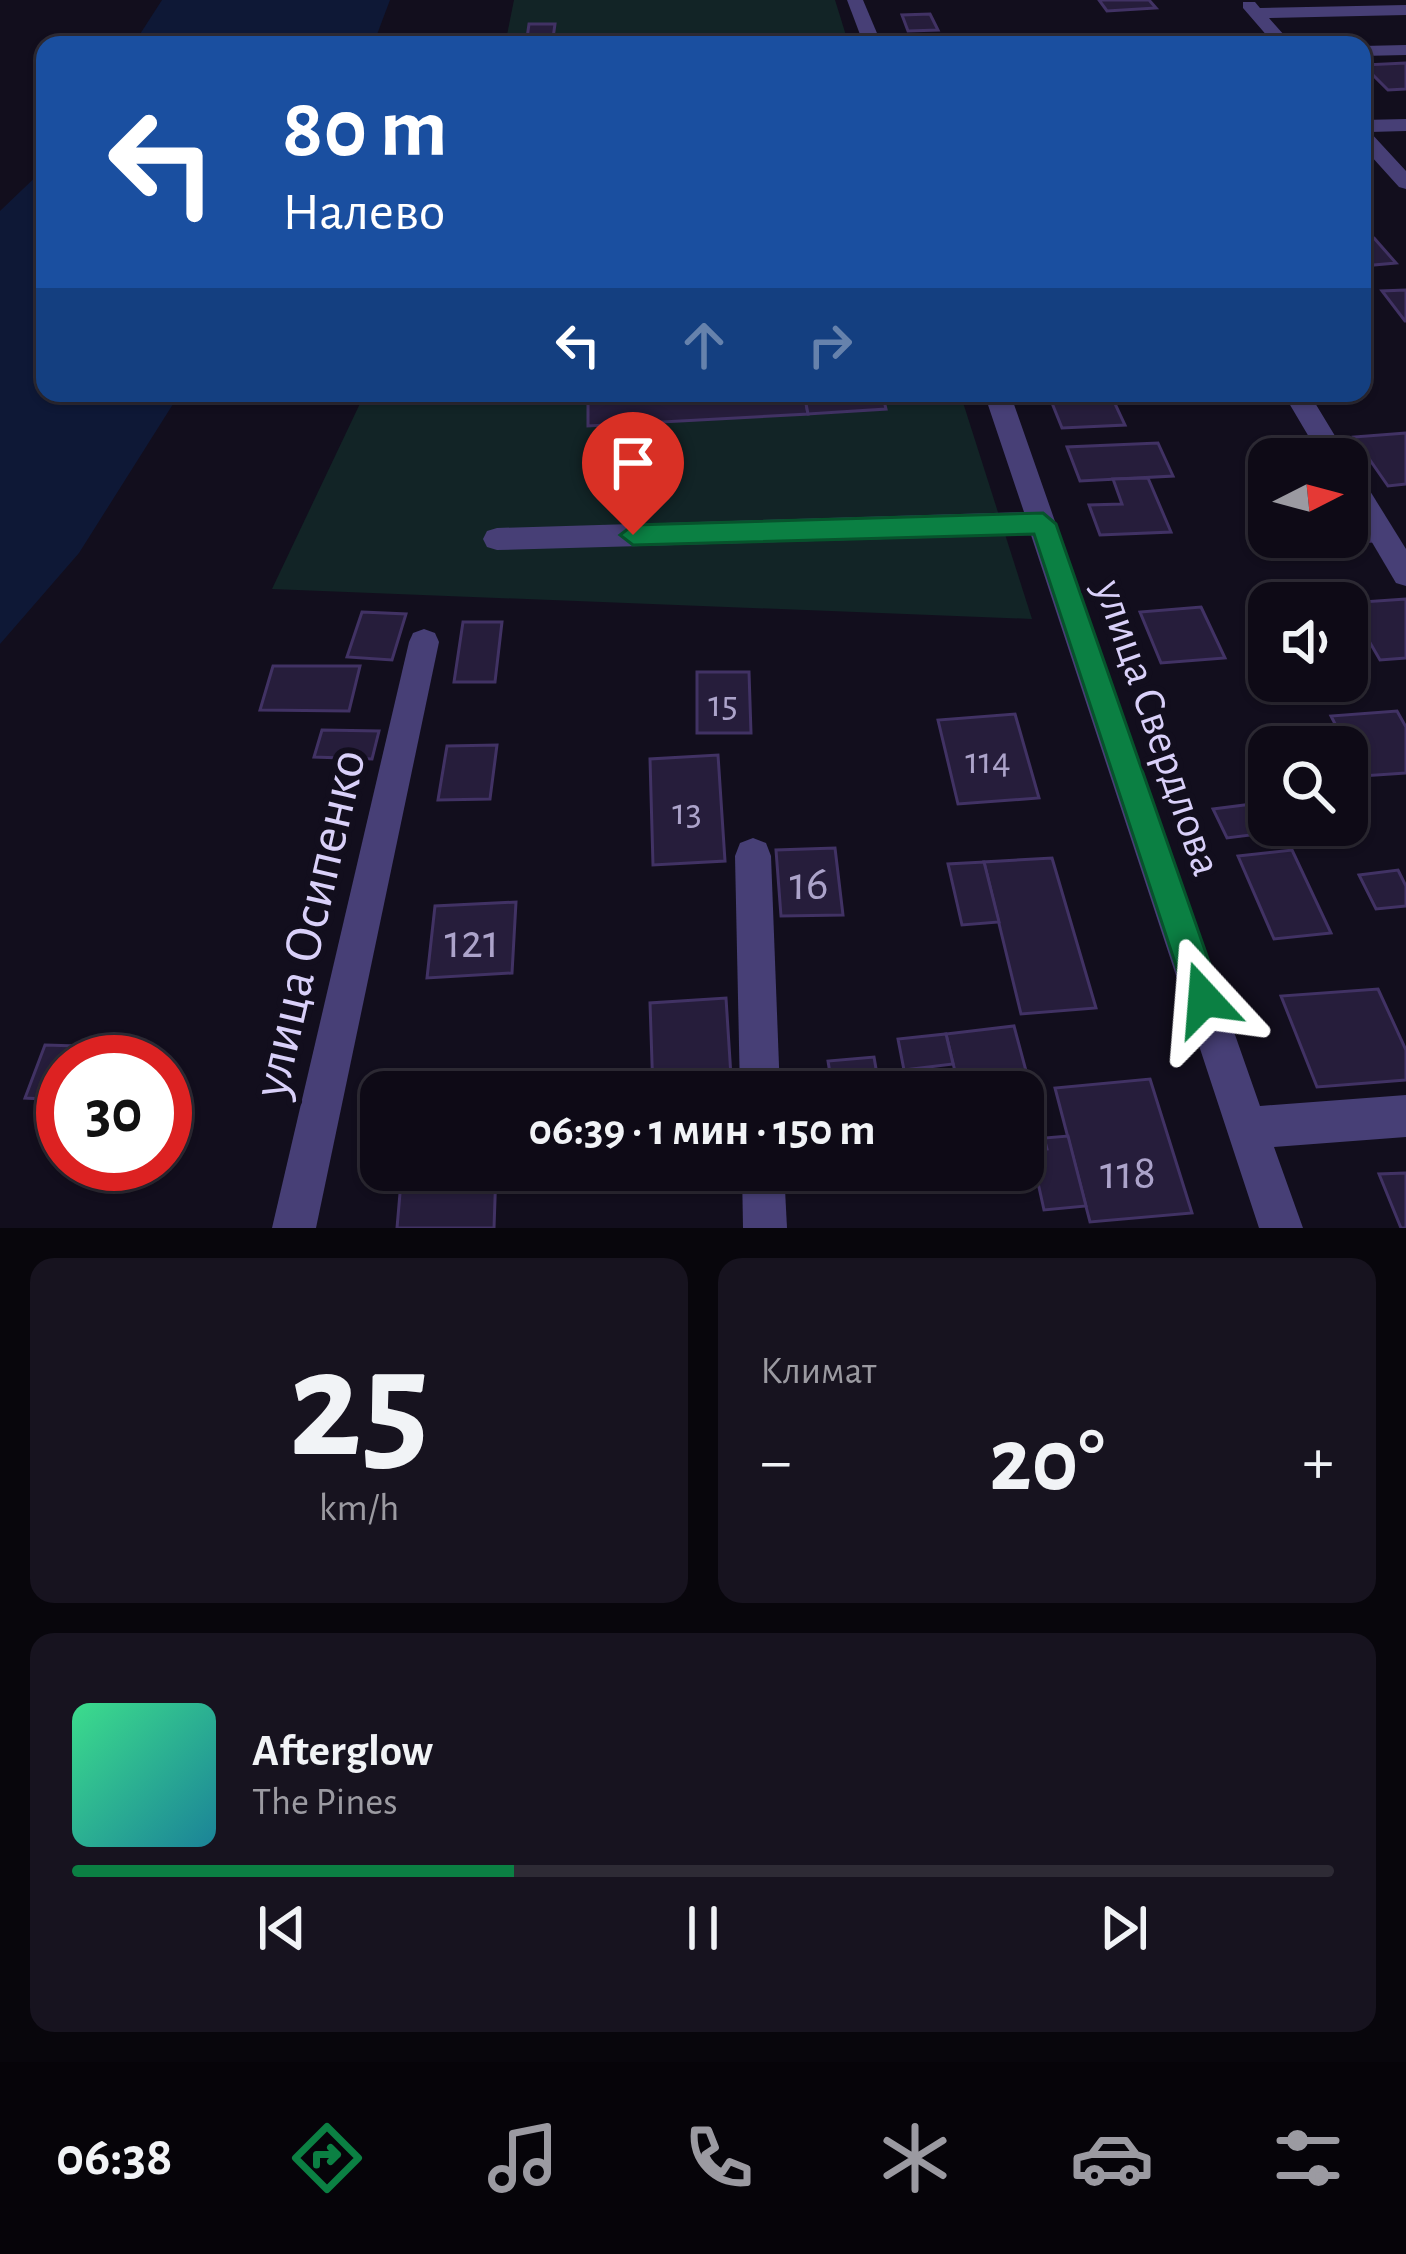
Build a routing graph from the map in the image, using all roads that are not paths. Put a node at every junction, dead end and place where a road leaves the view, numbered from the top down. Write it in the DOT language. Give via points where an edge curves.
graph roads {
  1 [pos="855,0"];
  2 [pos="1251,7"];
  3 [pos="1406,10"];
  4 [pos="869,36"];
  5 [pos="1276,36"];
  6 [pos="1406,50"];
  7 [pos="1371,51"];
  8 [pos="1406,125"];
  9 [pos="1371,129"];
  10 [pos="1371,141"];
  11 [pos="1406,183"];
  12 [pos="1000,402"];
  13 [pos="1301,402"];
  14 [pos="1323,438"];
  15 [pos="1368,512"];
  16 [pos="1043,524"];
  17 [pos="497,538"];
  18 [pos="1406,574"];
  19 [pos="424,642"];
  20 [pos="752,856"];
  21 [pos="759,1071"];
  22 [pos="1406,1116"];
  23 [pos="1248,1128"];
  24 [pos="764,1191"];
  25 [pos="294,1228"];
  26 [pos="765,1228"];
  27 [pos="1281,1228"];
  1 -- 4 [label="street"];
  2 -- 3 [label="street"];
  2 -- 5 [label="street"];
  6 -- 7 [label="street"];
  8 -- 9 [label="street"];
  10 -- 11 [label="street"];
  12 -- 16 [label="street, улица Свердлова"];
  13 -- 14 [label="street"];
  15 -- 18 [label="street"];
  16 -- 17 [label="street"];
  16 -- 23 [label="street, улица Свердлова"];
  19 -- 25 [label="street, улица Осипенко"];
  20 -- 21 [label="street"];
  22 -- 23 [label="street"];
  23 -- 27 [label="street, улица Свердлова"];
  24 -- 26 [label="street"];
}
